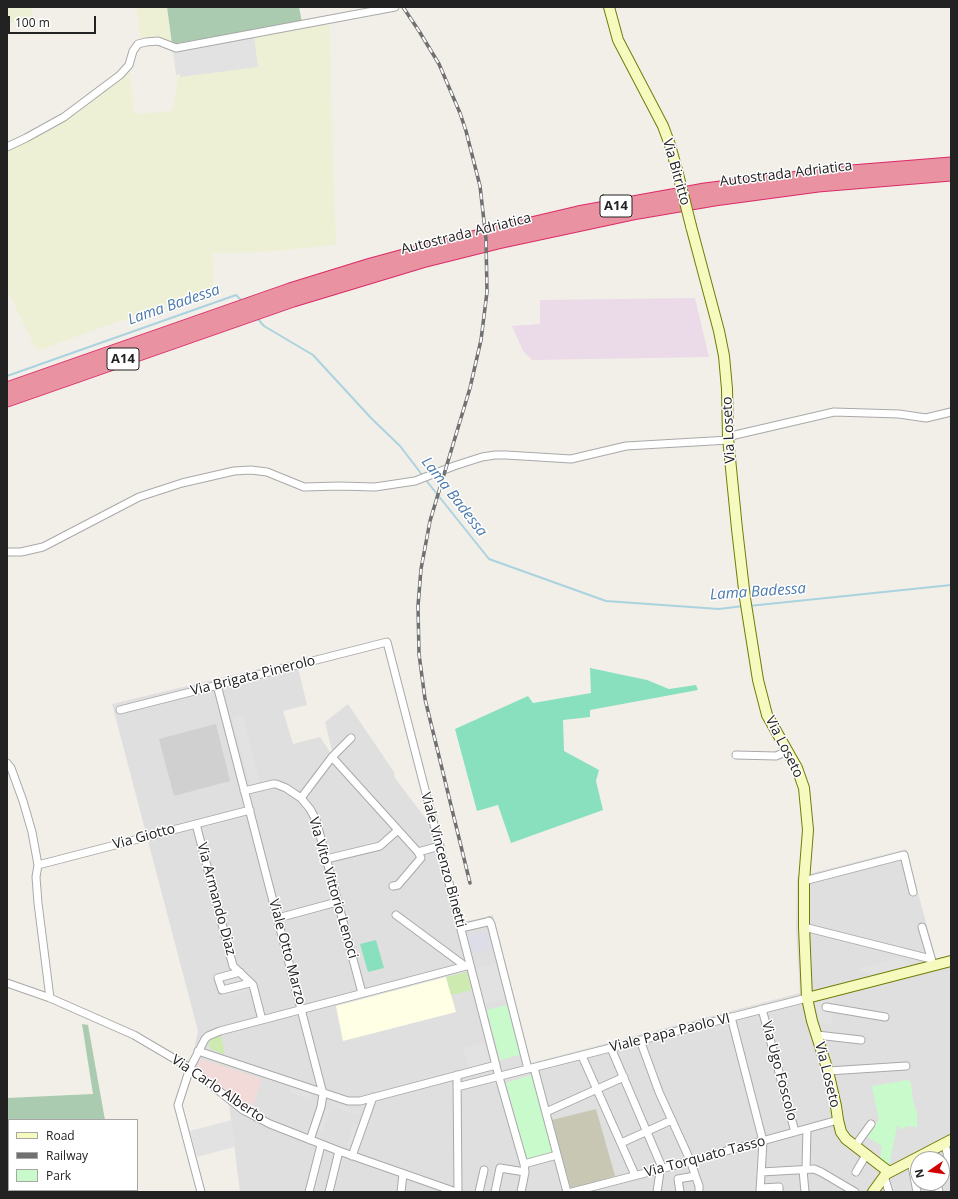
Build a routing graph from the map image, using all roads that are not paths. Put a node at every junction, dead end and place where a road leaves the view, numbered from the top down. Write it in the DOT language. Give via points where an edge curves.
graph roads {
  1 [pos="395,7"];
  2 [pos="609,7"];
  3 [pos="7,147"];
  4 [pos="951,164"];
  5 [pos="951,174"];
  6 [pos="292,295"];
  7 [pos="238,313"];
  8 [pos="722,344"];
  9 [pos="7,389"];
  10 [pos="7,400"];
  11 [pos="951,412"];
  12 [pos="728,439"];
  13 [pos="7,552"];
  14 [pos="387,642"];
  15 [pos="218,685"];
  16 [pos="120,710"];
  17 [pos="351,738"];
  18 [pos="788,751"];
  19 [pos="736,755"];
  20 [pos="332,757"];
  21 [pos="7,762"];
  22 [pos="244,791"];
  23 [pos="301,798"];
  24 [pos="250,810"];
  25 [pos="196,824"];
  26 [pos="398,830"];
  27 [pos="440,846"];
  28 [pos="418,852"];
  29 [pos="326,859"];
  30 [pos="38,865"];
  31 [pos="804,881"];
  32 [pos="393,886"];
  33 [pos="913,892"];
  34 [pos="338,902"];
  35 [pos="396,915"];
  36 [pos="278,918"];
  37 [pos="922,927"];
  38 [pos="461,928"];
  39 [pos="804,928"];
  40 [pos="951,961"];
  41 [pos="932,962"];
  42 [pos="468,965"];
  43 [pos="240,972"];
  44 [pos="7,983"];
  45 [pos="250,983"];
  46 [pos="362,993"];
  47 [pos="807,993"];
  48 [pos="50,998"];
  49 [pos="826,1007"];
  50 [pos="302,1009"];
  51 [pos="762,1010"];
  52 [pos="731,1017"];
  53 [pos="885,1017"];
  54 [pos="262,1020"];
  55 [pos="817,1035"];
  56 [pos="640,1040"];
  57 [pos="861,1040"];
  58 [pos="611,1048"];
  59 [pos="198,1051"];
  60 [pos="582,1056"];
  61 [pos="496,1065"];
  62 [pos="906,1066"];
  63 [pos="190,1068"];
  64 [pos="531,1069"];
  65 [pos="828,1071"];
  66 [pos="457,1075"];
  67 [pos="499,1077"];
  68 [pos="624,1077"];
  69 [pos="457,1087"];
  70 [pos="597,1088"];
  71 [pos="323,1094"];
  72 [pos="373,1097"];
  73 [pos="546,1112"];
  74 [pos="672,1120"];
  75 [pos="838,1120"];
  76 [pos="871,1124"];
  77 [pos="807,1129"];
  78 [pos="646,1132"];
  79 [pos="795,1132"];
  80 [pos="310,1140"];
  81 [pos="764,1141"];
  82 [pos="948,1142"];
  83 [pos="621,1143"];
  84 [pos="321,1145"];
  85 [pos="854,1146"];
  86 [pos="339,1151"];
  87 [pos="936,1151"];
  88 [pos="558,1155"];
  89 [pos="866,1155"];
  90 [pos="352,1156"];
  91 [pos="690,1160"];
  92 [pos="910,1162"];
  93 [pos="524,1164"];
  94 [pos="661,1169"];
  95 [pos="484,1170"];
  96 [pos="804,1170"];
  97 [pos="951,1171"];
  98 [pos="525,1172"];
  99 [pos="761,1172"];
  100 [pos="856,1172"];
  101 [pos="403,1174"];
  102 [pos="886,1174"];
  103 [pos="636,1175"];
  104 [pos="695,1176"];
  105 [pos="760,1190"];
  106 [pos="201,1192"];
  107 [pos="309,1192"];
  108 [pos="329,1192"];
  109 [pos="401,1192"];
  110 [pos="457,1192"];
  111 [pos="479,1192"];
  112 [pos="495,1192"];
  113 [pos="521,1192"];
  114 [pos="567,1192"];
  115 [pos="572,1192"];
  116 [pos="657,1192"];
  117 [pos="680,1192"];
  118 [pos="700,1192"];
  119 [pos="778,1192"];
  120 [pos="805,1192"];
  121 [pos="855,1192"];
  122 [pos="873,1192"];
  123 [pos="889,1192"];
  1 -- 3 [label="street" via="176,48 158,41 138,44 129,65 120,75 64,117"];
  2 -- 8 [label="main road, Via Bitritto, bridge" via="618,40 663,126 670,145"];
  4 -- 6 [label="highway, Autostrada Adriatica / A14" via="839,172 654,199 578,213 378,263"];
  5 -- 6 [label="highway, Autostrada Adriatica / A14" via="818,185 638,212 498,242"];
  6 -- 7 [label="highway, Autostrada Adriatica / A14"];
  7 -- 9 [label="highway, Autostrada Adriatica / A14"];
  7 -- 10 [label="highway, Autostrada Adriatica / A14"];
  8 -- 12 [label="main road, Via Loseto" via="727,389"];
  11 -- 12 [label="street" via="926,418 899,414 834,412 735,435"];
  12 -- 13 [label="street" via="626,446 571,459 495,455 454,466 415,481 375,487 304,487 267,472 234,471 182,483 139,497 43,547"];
  12 -- 18 [label="main road, Via Loseto" via="745,598 758,680 767,716"];
  14 -- 15 [label="street, Via Brigata Pinerolo"];
  14 -- 27 [label="street, Viale Vincenzo Binetti"];
  15 -- 16 [label="street, Via Brigata Pinerolo"];
  15 -- 22 [label="street, Viale Otto Marzo"];
  17 -- 20 [label="street"];
  18 -- 19 [label="street" via="776,756"];
  18 -- 31 [label="main road, Via Loseto" via="801,778 807,808"];
  20 -- 23 [label="street"];
  20 -- 26 [label="street"];
  21 -- 30 [label="street" via="24,801"];
  22 -- 23 [label="street, Via Vito Vittorio Lenoci" via="276,784"];
  22 -- 24 [label="street, Viale Otto Marzo"];
  23 -- 29 [label="street, Via Vito Vittorio Lenoci" via="316,820"];
  24 -- 25 [label="street, Via Giotto"];
  24 -- 36 [label="street, Viale Otto Marzo"];
  25 -- 30 [label="street, Via Giotto"];
  25 -- 43 [label="street, Via Armando Diaz" via="233,966"];
  26 -- 28 [label="street"];
  26 -- 29 [label="street" via="380,846"];
  27 -- 28 [label="street"];
  27 -- 38 [label="street, Viale Vincenzo Binetti"];
  28 -- 32 [label="street" via="421,858 398,885"];
  29 -- 34 [label="street, Via Vito Vittorio Lenoci"];
  30 -- 48 [label="street" via="38,904"];
  31 -- 33 [label="street" via="904,855"];
  31 -- 39 [label="main road, Via Loseto"];
  34 -- 36 [label="street"];
  34 -- 46 [label="street, Via Vito Vittorio Lenoci"];
  35 -- 42 [label="street"];
  36 -- 50 [label="street, Viale Otto Marzo"];
  37 -- 41 [label="street"];
  38 -- 42 [label="street, Viale Vincenzo Binetti"];
  38 -- 64 [label="street" via="489,921 491,924"];
  39 -- 41 [label="street"];
  39 -- 47 [label="main road, Via Loseto"];
  40 -- 41 [label="main road"];
  41 -- 47 [label="main road" via="818,995"];
  42 -- 46 [label="street"];
  42 -- 61 [label="street, Viale Vincenzo Binetti"];
  43 -- 45 [label="street, Via Armando Diaz"];
  43 -- 45 [label="street, Via Armando Diaz" via="218,978 222,990"];
  44 -- 48 [label="street, Via Carlo Alberto"];
  45 -- 54 [label="street, Via Armando Diaz" via="253,985"];
  46 -- 50 [label="street"];
  47 -- 51 [label="street, Viale Papa Paolo VI"];
  47 -- 55 [label="main road, Via Loseto"];
  48 -- 63 [label="street, Via Carlo Alberto" via="134,1035"];
  49 -- 53 [label="street"];
  50 -- 54 [label="street"];
  50 -- 71 [label="street, Viale Otto Marzo"];
  51 -- 52 [label="street, Viale Papa Paolo VI"];
  51 -- 79 [label="street, Via Ugo Foscolo"];
  52 -- 56 [label="street, Viale Papa Paolo VI"];
  52 -- 81 [label="street"];
  54 -- 59 [label="street" via="208,1036"];
  55 -- 57 [label="street"];
  55 -- 65 [label="main road, Via Loseto"];
  56 -- 58 [label="street, Viale Papa Paolo VI"];
  56 -- 74 [label="street"];
  58 -- 60 [label="street, Viale Papa Paolo VI"];
  58 -- 68 [label="street"];
  59 -- 63 [label="street"];
  59 -- 71 [label="street"];
  60 -- 64 [label="street, Viale Papa Paolo VI"];
  60 -- 70 [label="street"];
  61 -- 66 [label="street"];
  61 -- 67 [label="street, Viale Vincenzo Binetti"];
  62 -- 65 [label="street"];
  63 -- 80 [label="street, Via Carlo Alberto" via="243,1110"];
  63 -- 106 [label="street" via="178,1106"];
  64 -- 67 [label="street, Viale Papa Paolo VI"];
  64 -- 73 [label="street"];
  65 -- 75 [label="main road, Via Loseto"];
  66 -- 69 [label="street"];
  66 -- 72 [label="street"];
  67 -- 69 [label="street, Viale Papa Paolo VI"];
  67 -- 93 [label="street, Viale Vincenzo Binetti"];
  68 -- 70 [label="street"];
  68 -- 78 [label="street"];
  69 -- 110 [label="street"];
  70 -- 73 [label="street"];
  70 -- 83 [label="street"];
  71 -- 72 [label="street" via="348,1101"];
  71 -- 80 [label="street"];
  72 -- 90 [label="street"];
  73 -- 88 [label="street"];
  74 -- 78 [label="street"];
  74 -- 91 [label="street"];
  75 -- 77 [label="street, Via Torquato Tasso"];
  75 -- 85 [label="main road, Via Loseto" via="841,1132"];
  76 -- 85 [label="street"];
  77 -- 79 [label="street, Via Torquato Tasso"];
  77 -- 96 [label="street"];
  78 -- 83 [label="street"];
  78 -- 94 [label="street"];
  79 -- 81 [label="street, Via Torquato Tasso"];
  80 -- 84 [label="street, Via Carlo Alberto"];
  81 -- 91 [label="street, Via Torquato Tasso"];
  81 -- 99 [label="street"];
  82 -- 87 [label="main road"];
  82 -- 97 [label="street"];
  83 -- 103 [label="street"];
  84 -- 86 [label="street, Via Carlo Alberto"];
  84 -- 107 [label="street"];
  85 -- 89 [label="main road, Via Loseto"];
  86 -- 90 [label="street, Via Carlo Alberto"];
  86 -- 108 [label="street"];
  88 -- 93 [label="street"];
  88 -- 114 [label="street"];
  89 -- 100 [label="street"];
  89 -- 102 [label="main road, Via Loseto"];
  90 -- 101 [label="street, Via Carlo Alberto"];
  91 -- 94 [label="street, Via Torquato Tasso"];
  91 -- 104 [label="street"];
  92 -- 102 [label="main road"];
  93 -- 98 [label="street, Viale Vincenzo Binetti"];
  94 -- 103 [label="street, Via Torquato Tasso"];
  94 -- 116 [label="street"];
  95 -- 111 [label="street"];
  96 -- 99 [label="street"];
  96 -- 120 [label="street"];
  96 -- 121 [label="street" via="814,1169 821,1172"];
  98 -- 112 [label="street" via="500,1168"];
  98 -- 113 [label="street, Viale Vincenzo Binetti"];
  99 -- 105 [label="street"];
  101 -- 109 [label="street"];
  101 -- 110 [label="street, Via Carlo Alberto"];
  102 -- 122 [label="main road"];
  102 -- 123 [label="street"];
  103 -- 115 [label="street, Via Torquato Tasso"];
  104 -- 117 [label="street" via="678,1179"];
  104 -- 118 [label="street"];
  105 -- 119 [label="street" via="779,1187"];
}
